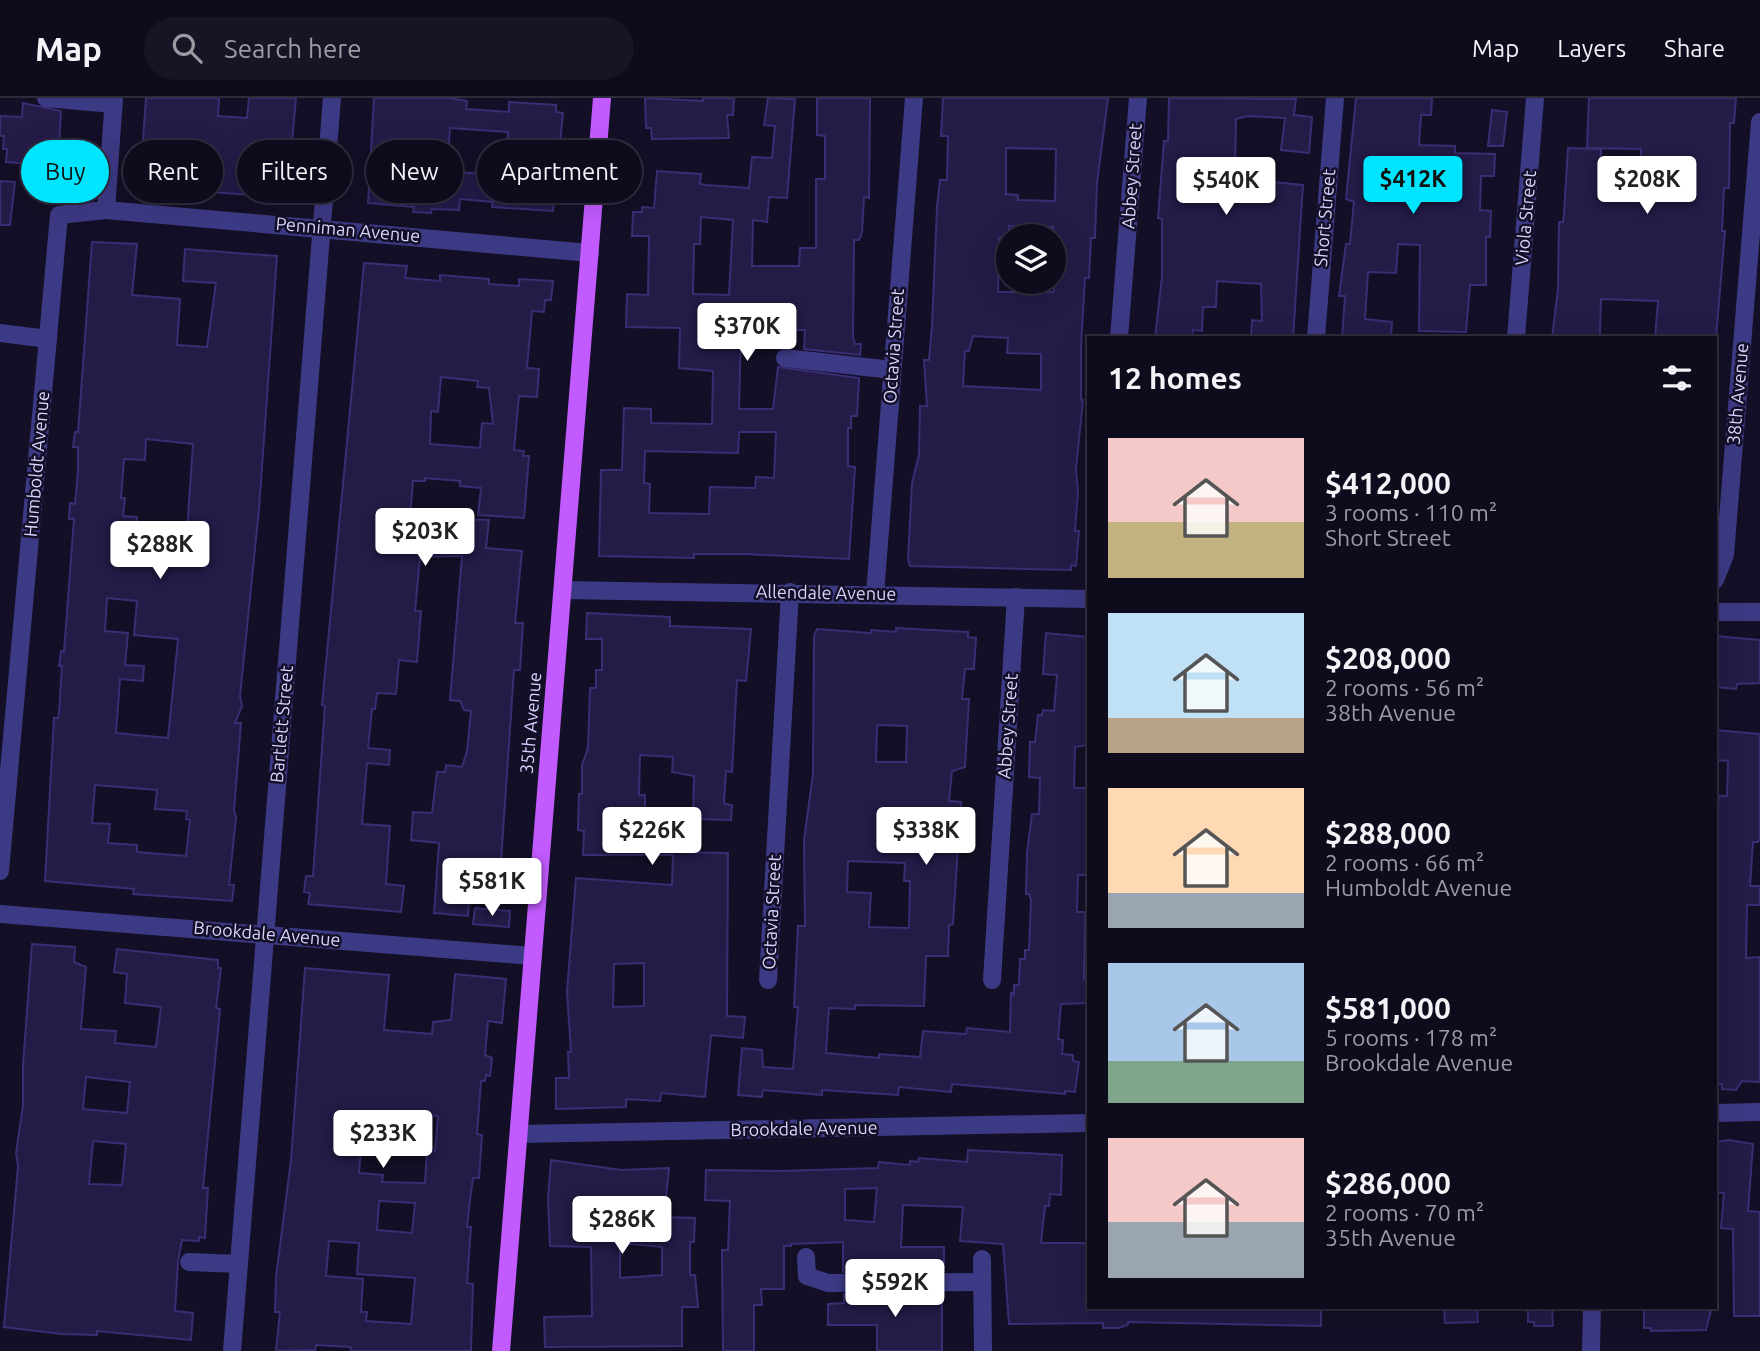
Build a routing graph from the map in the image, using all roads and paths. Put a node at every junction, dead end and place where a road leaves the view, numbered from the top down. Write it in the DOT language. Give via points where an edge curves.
graph roads {
  1 [pos="46,98"];
  2 [pos="332,98"];
  3 [pos="602,98"];
  4 [pos="914,98"];
  5 [pos="1138,98"];
  6 [pos="1335,98"];
  7 [pos="1535,98"];
  8 [pos="113,101"];
  9 [pos="1760,122"];
  10 [pos="106,210"];
  11 [pos="322,227"];
  12 [pos="590,253"];
  13 [pos="1752,324"];
  14 [pos="0,333"];
  15 [pos="1119,336"];
  16 [pos="1316,336"];
  17 [pos="1516,336"];
  18 [pos="48,339"];
  19 [pos="785,358"];
  20 [pos="892,370"];
  21 [pos="1717,575"];
  22 [pos="563,590"];
  23 [pos="790,592"];
  24 [pos="875,594"];
  25 [pos="1016,597"];
  26 [pos="1087,599"];
  27 [pos="1717,611"];
  28 [pos="1760,612"];
  29 [pos="0,871"];
  30 [pos="0,914"];
  31 [pos="265,933"];
  32 [pos="533,956"];
  33 [pos="768,980"];
  34 [pos="992,980"];
  35 [pos="1760,1112"];
  36 [pos="1717,1113"];
  37 [pos="1087,1124"];
  38 [pos="519,1134"];
  39 [pos="806,1257"];
  40 [pos="982,1258"];
  41 [pos="189,1262"];
  42 [pos="239,1264"];
  43 [pos="982,1282"];
  44 [pos="1592,1309"];
  45 [pos="232,1351"];
  46 [pos="501,1351"];
  47 [pos="983,1351"];
  48 [pos="1591,1351"];
  1 -- 8 [label="street"];
  2 -- 11 [label="street, Bartlett Street"];
  3 -- 12 [label="main road, 35th Avenue"];
  4 -- 20 [label="street, Octavia Street"];
  5 -- 15 [label="street, Abbey Street"];
  6 -- 16 [label="street, Short Street"];
  7 -- 17 [label="street, Viola Street"];
  8 -- 10 [label="street"];
  9 -- 13 [label="street, 38th Avenue"];
  10 -- 11 [label="street, Penniman Avenue"];
  10 -- 18 [label="street, Humboldt Avenue" via="59,215"];
  11 -- 12 [label="street, Penniman Avenue"];
  11 -- 31 [label="street, Bartlett Street"];
  12 -- 22 [label="main road, 35th Avenue"];
  13 -- 21 [label="street, 38th Avenue" via="1725,555"];
  14 -- 18 [label="street"];
  18 -- 29 [label="street, Humboldt Avenue"];
  19 -- 20 [label="street"];
  20 -- 24 [label="street, Octavia Street"];
  22 -- 23 [label="street, Allendale Avenue"];
  22 -- 32 [label="main road, 35th Avenue"];
  23 -- 24 [label="street, Allendale Avenue"];
  23 -- 33 [label="street, Octavia Street"];
  24 -- 25 [label="street, Allendale Avenue"];
  25 -- 26 [label="street, Allendale Avenue"];
  25 -- 34 [label="street, Abbey Street"];
  27 -- 28 [label="street"];
  30 -- 31 [label="street, Brookdale Avenue"];
  31 -- 32 [label="street, Brookdale Avenue"];
  31 -- 42 [label="street, Bartlett Street"];
  32 -- 38 [label="main road, 35th Avenue"];
  35 -- 36 [label="street"];
  37 -- 38 [label="street, Brookdale Avenue"];
  38 -- 46 [label="main road, 35th Avenue"];
  39 -- 43 [label="street" via="807,1276 828,1283"];
  40 -- 43 [label="street"];
  41 -- 42 [label="street"];
  42 -- 45 [label="street, Bartlett Street"];
  43 -- 47 [label="street"];
  44 -- 48 [label="street"];
}
